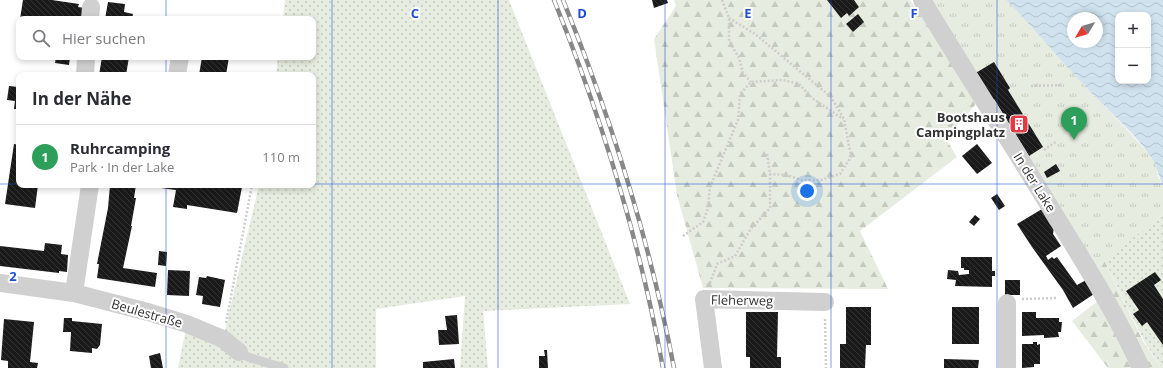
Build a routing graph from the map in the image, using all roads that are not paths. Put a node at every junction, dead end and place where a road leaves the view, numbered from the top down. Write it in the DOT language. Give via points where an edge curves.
graph roads {
  1 [pos="922,0"];
  2 [pos="86,60"];
  3 [pos="180,60"];
  4 [pos="85,72"];
  5 [pos="178,72"];
  6 [pos="90,188"];
  7 [pos="0,284"];
  8 [pos="74,293"];
  9 [pos="825,302"];
  10 [pos="1007,303"];
  11 [pos="239,352"];
  12 [pos="284,368"];
  13 [pos="713,368"];
  14 [pos="1007,368"];
  15 [pos="1141,368"];
  1 -- 15 [label="street, In der Lake" via="1100,288 1125,332"];
  2 -- 4 [label="street"];
  3 -- 5 [label="street"];
  6 -- 8 [label="street"];
  7 -- 8 [label="street, Beulestraße"];
  8 -- 11 [label="street, Beulestraße" via="187,324 223,339"];
  9 -- 13 [label="street, Fleherweg" via="704,299"];
  10 -- 14 [label="street"];
  11 -- 12 [label="lane, Beulestraße"];
}
